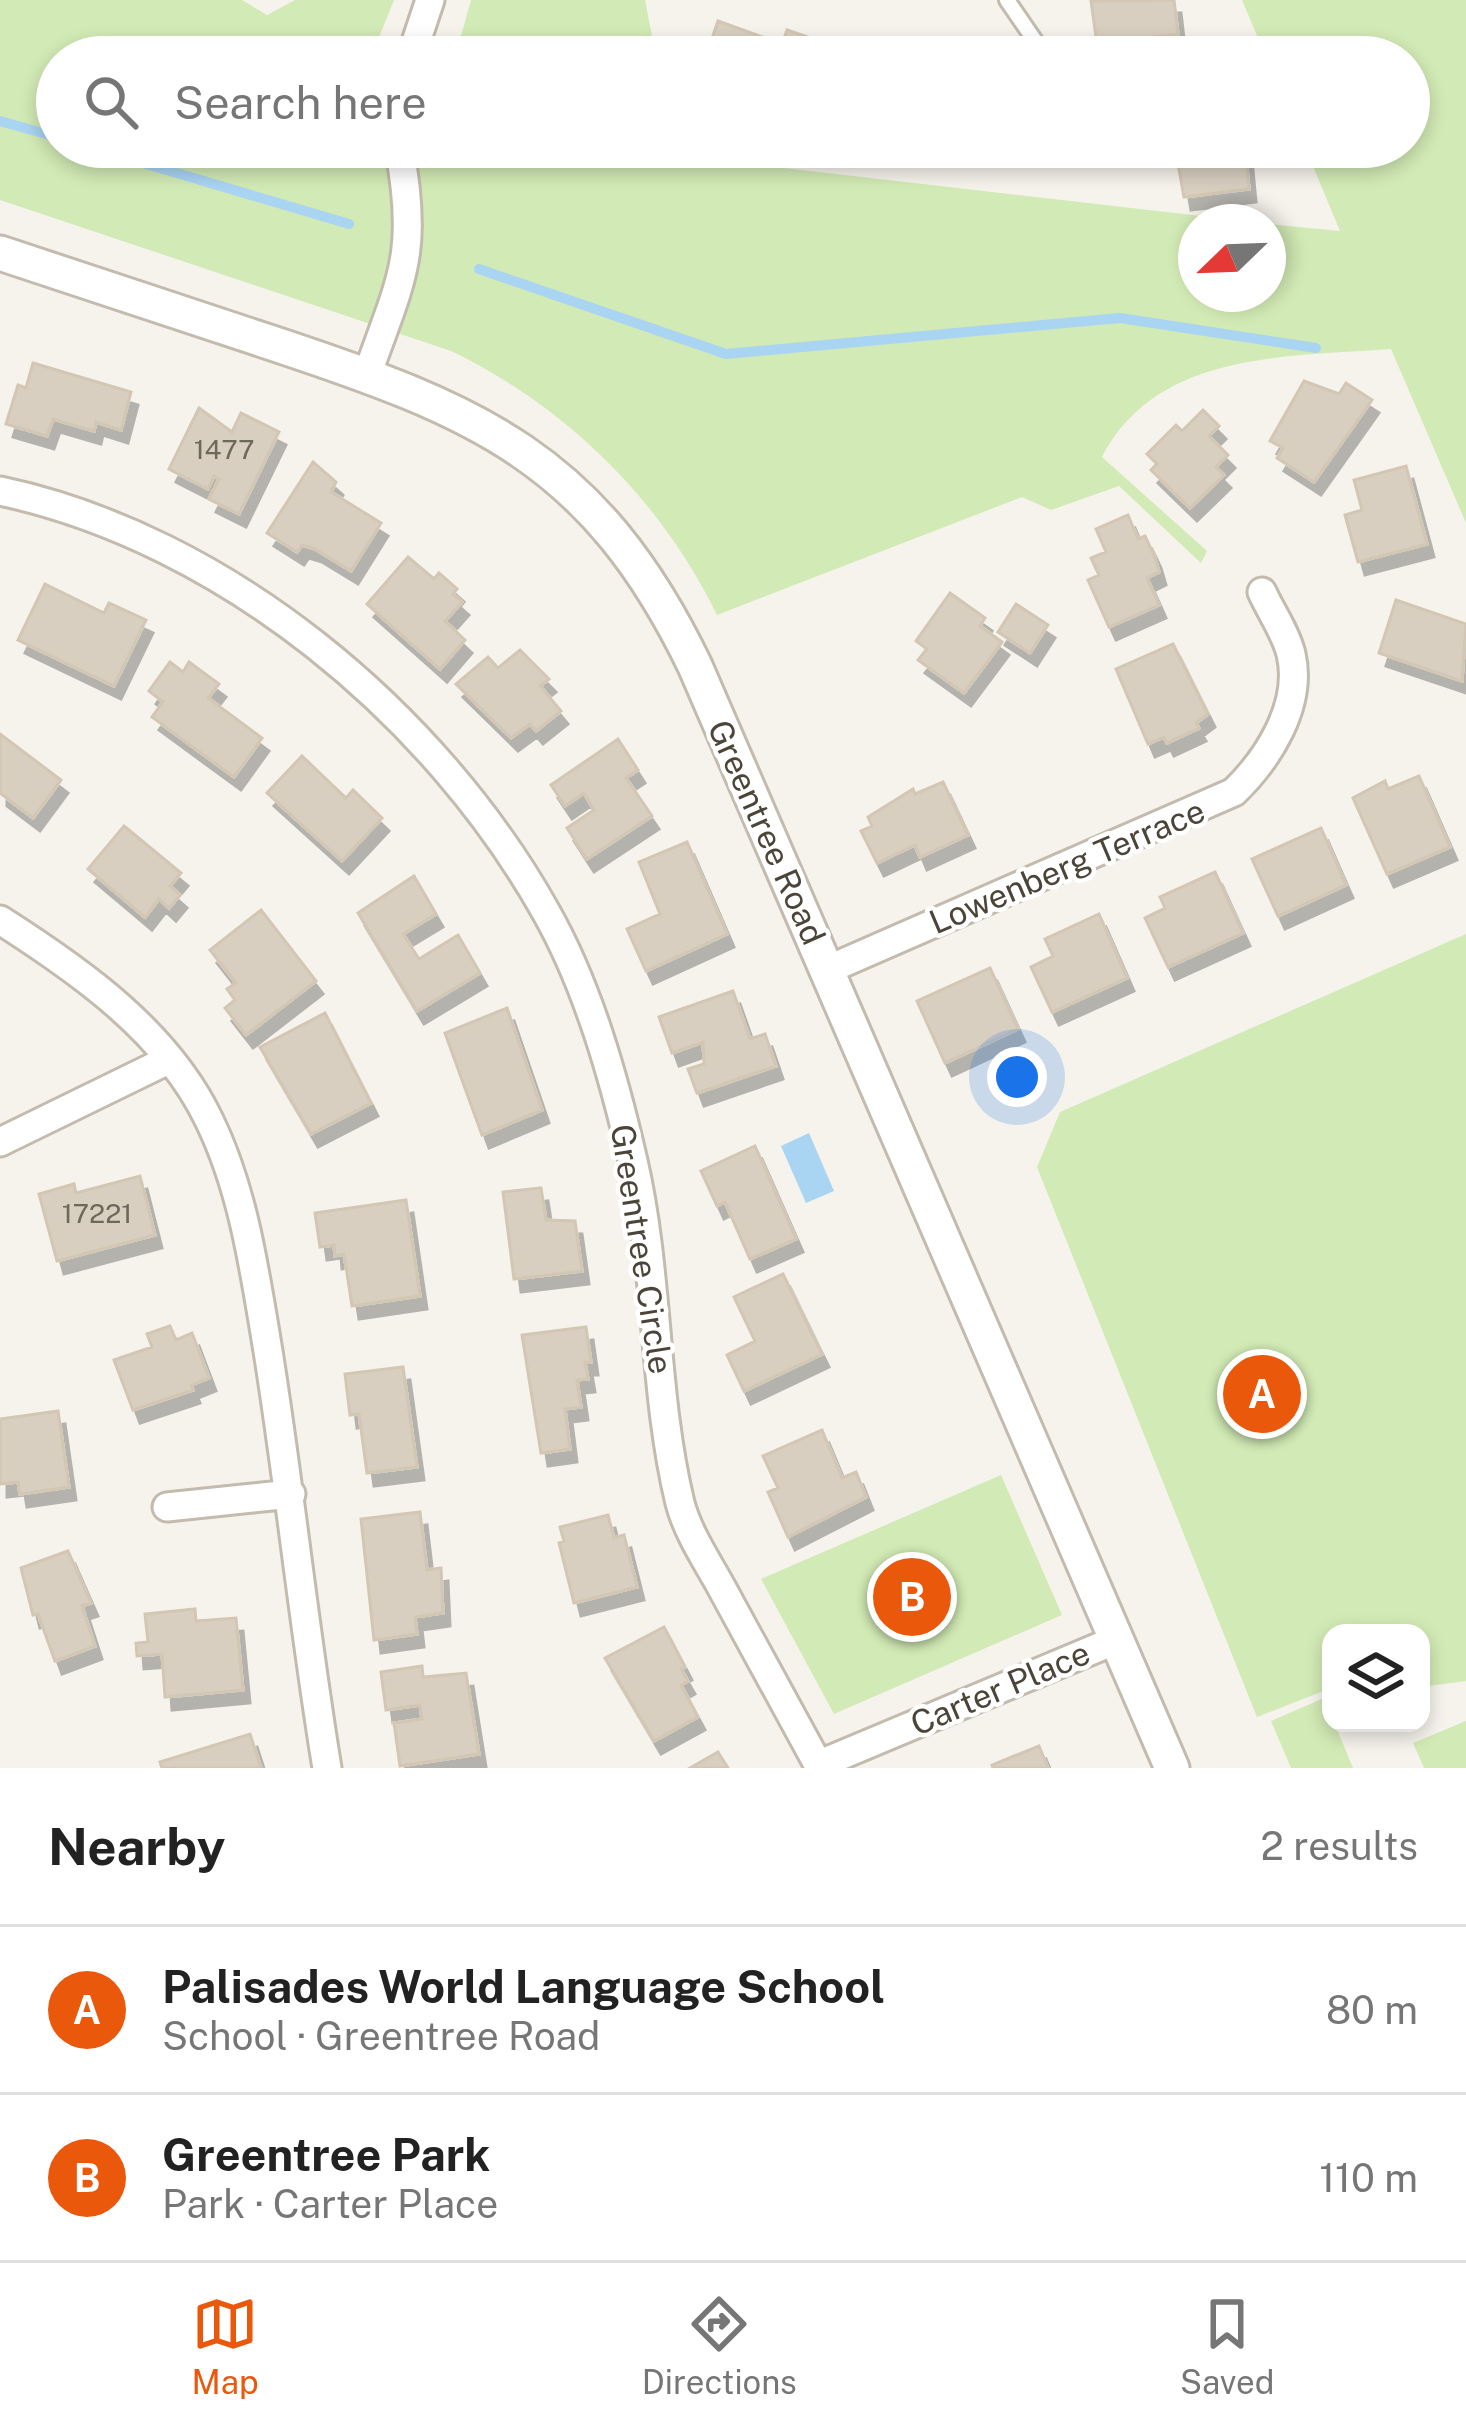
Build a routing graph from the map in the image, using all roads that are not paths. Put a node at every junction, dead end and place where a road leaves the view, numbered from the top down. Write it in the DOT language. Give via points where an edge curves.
graph roads {
  1 [pos="430,0"];
  2 [pos="1007,0"];
  3 [pos="418,36"];
  4 [pos="1032,36"];
  5 [pos="402,168"];
  6 [pos="0,253"];
  7 [pos="368,375"];
  8 [pos="0,491"];
  9 [pos="1262,592"];
  10 [pos="0,920"];
  11 [pos="826,970"];
  12 [pos="168,1060"];
  13 [pos="0,1142"];
  14 [pos="291,1494"];
  15 [pos="167,1507"];
  16 [pos="1116,1640"];
  17 [pos="819,1766"];
  18 [pos="327,1768"];
  19 [pos="1172,1768"];
  1 -- 3 [label="street"];
  2 -- 4 [label="lane"];
  5 -- 7 [label="street" via="412,234"];
  6 -- 7 [label="street, Greentree Road"];
  7 -- 11 [label="street, Greentree Road" via="447,405 508,440 573,491 618,542 674,624"];
  8 -- 17 [label="street, Greentree Circle" via="45,500 160,551 312,639 474,804 547,913 582,994 634,1163 680,1501"];
  9 -- 11 [label="street, Lowenberg Terrace" via="1291,651 1289,700 1265,756 1234,792"];
  10 -- 12 [label="street" via="104,991"];
  11 -- 16 [label="street, Greentree Road"];
  12 -- 13 [label="street"];
  12 -- 14 [label="street" via="208,1117 252,1253"];
  14 -- 15 [label="street"];
  14 -- 18 [label="street"];
  16 -- 17 [label="street, Carter Place"];
  16 -- 19 [label="street, Greentree Road"];
}
